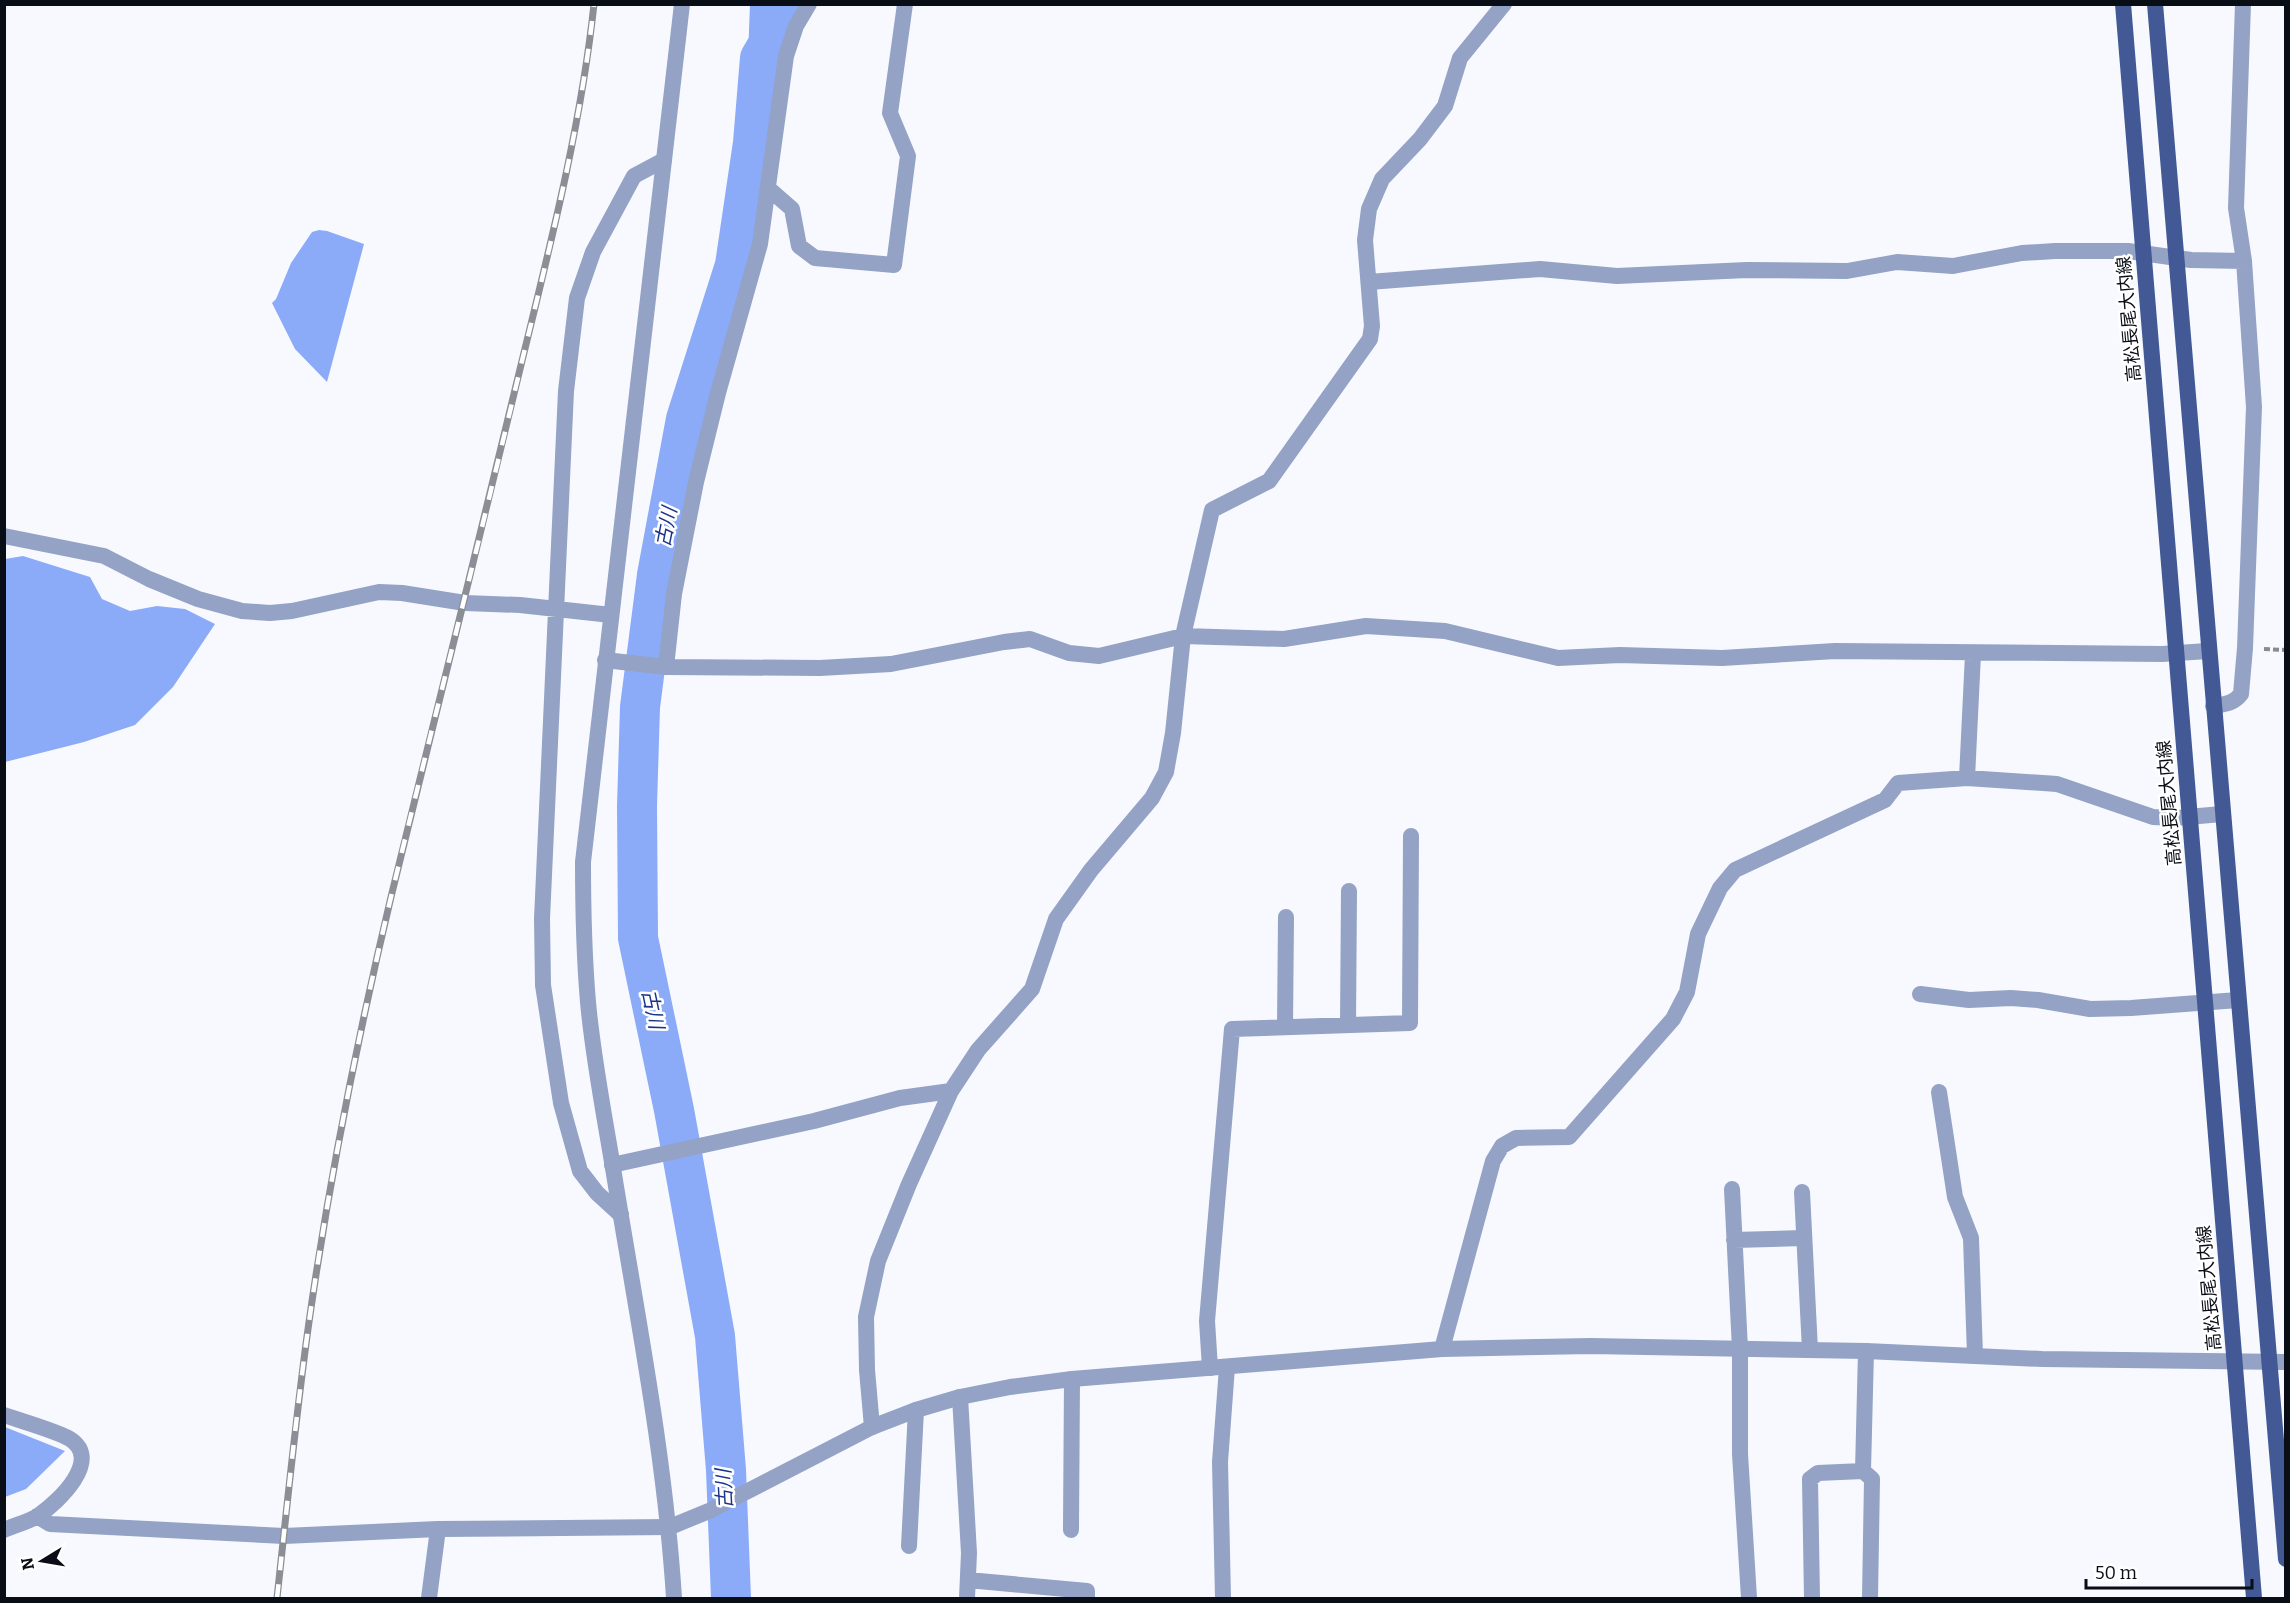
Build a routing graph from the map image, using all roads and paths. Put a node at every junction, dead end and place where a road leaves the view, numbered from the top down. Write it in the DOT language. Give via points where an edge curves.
graph roads {
  1 [pos="682,4"];
  2 [pos="809,4"];
  3 [pos="905,4"];
  4 [pos="1504,4"];
  5 [pos="2123,4"];
  6 [pos="2155,4"];
  7 [pos="2243,4"];
  8 [pos="664,160"];
  9 [pos="768,188"];
  10 [pos="2143,253"];
  11 [pos="2176,258"];
  12 [pos="2244,261"];
  13 [pos="1369,282"];
  14 [pos="4,536"];
  15 [pos="556,609"];
  16 [pos="610,615"];
  17 [pos="1183,636"];
  18 [pos="2208,651"];
  19 [pos="2176,653"];
  20 [pos="1973,654"];
  21 [pos="605,660"];
  22 [pos="663,667"];
  23 [pos="2213,706"];
  24 [pos="1967,778"];
  25 [pos="2222,814"];
  26 [pos="2190,816"];
  27 [pos="1411,837"];
  28 [pos="1349,891"];
  29 [pos="1286,917"];
  30 [pos="1920,994"];
  31 [pos="2238,1000"];
  32 [pos="2205,1002"];
  33 [pos="1348,1025"];
  34 [pos="1286,1027"];
  35 [pos="951,1091"];
  36 [pos="1939,1092"];
  37 [pos="612,1165"];
  38 [pos="1732,1189"];
  39 [pos="1802,1192"];
  40 [pos="621,1215"];
  41 [pos="1804,1238"];
  42 [pos="1734,1240"];
  43 [pos="1442,1349"];
  44 [pos="1740,1349"];
  45 [pos="1810,1350"];
  46 [pos="1866,1351"];
  47 [pos="1975,1355"];
  48 [pos="2236,1362"];
  49 [pos="2278,1362"];
  50 [pos="1227,1367"];
  51 [pos="1210,1368"];
  52 [pos="1072,1379"];
  53 [pos="960,1397"];
  54 [pos="916,1410"];
  55 [pos="4,1415"];
  56 [pos="872,1427"];
  57 [pos="1863,1471"];
  58 [pos="37,1516"];
  59 [pos="670,1527"];
  60 [pos="438,1528"];
  61 [pos="4,1530"];
  62 [pos="1071,1530"];
  63 [pos="909,1546"];
  64 [pos="2286,1559"];
  65 [pos="968,1580"];
  66 [pos="429,1599"];
  67 [pos="674,1599"];
  68 [pos="967,1599"];
  69 [pos="1087,1599"];
  70 [pos="1223,1599"];
  71 [pos="1749,1599"];
  72 [pos="1812,1599"];
  73 [pos="1870,1599"];
  74 [pos="2254,1599"];
  1 -- 8 [label="street"];
  2 -- 9 [label="street" via="786,56"];
  3 -- 9 [label="street" via="890,113 908,156 894,264 815,258 799,246 792,208"];
  4 -- 13 [label="street" via="1460,58 1445,106 1382,179 1369,209 1365,240"];
  5 -- 10 [label="main road, 高松長尾大内線"];
  6 -- 11 [label="main road"];
  7 -- 12 [label="street" via="2236,208"];
  8 -- 15 [label="street" via="634,176 593,252 578,298 566,391"];
  8 -- 16 [label="street"];
  9 -- 22 [label="street" via="760,244 696,482"];
  10 -- 11 [label="street"];
  10 -- 13 [label="street" via="2022,253 1953,266 1897,262 1846,271 1747,270 1617,276 1530,270"];
  10 -- 19 [label="main road, 高松長尾大内線"];
  11 -- 12 [label="street"];
  11 -- 18 [label="main road"];
  12 -- 23 [label="street" via="2254,407 2245,648 2241,694 2229,704"];
  13 -- 17 [label="street" via="1370,339 1269,481 1212,510"];
  14 -- 15 [label="street" via="104,556 198,599 242,611 292,611 379,592"];
  15 -- 16 [label="street"];
  15 -- 40 [label="street" via="542,919 543,985 561,1103 580,1171"];
  16 -- 21 [label="street"];
  17 -- 20 [label="street" via="1284,639 1366,626 1445,631 1558,658 1722,658 1835,651"];
  17 -- 22 [label="street" via="1099,656 1069,653 1030,639 891,664 820,668"];
  17 -- 35 [label="street" via="1166,772 1152,798 1091,870 1056,920 1032,989 978,1050"];
  18 -- 19 [label="street"];
  18 -- 23 [label="main road"];
  19 -- 20 [label="street"];
  19 -- 26 [label="main road, 高松長尾大内線"];
  20 -- 24 [label="street"];
  21 -- 22 [label="street"];
  21 -- 37 [label="street" via="583,862 583,932 588,1005"];
  23 -- 25 [label="main road"];
  24 -- 26 [label="street" via="2057,783 2144,814 2162,818"];
  24 -- 43 [label="street" via="1898,783 1885,800 1734,870 1720,888 1698,933 1687,992 1673,1019 1569,1137 1516,1138 1502,1146 1493,1161"];
  25 -- 26 [label="street"];
  25 -- 31 [label="main road"];
  26 -- 32 [label="main road, 高松長尾大内線"];
  27 -- 33 [label="street" via="1410,1023"];
  28 -- 33 [label="street"];
  29 -- 34 [label="street"];
  30 -- 32 [label="street" via="1969,1000 2038,1000 2090,1009"];
  31 -- 32 [label="street"];
  31 -- 49 [label="main road"];
  32 -- 48 [label="main road, 高松長尾大内線"];
  33 -- 34 [label="street"];
  34 -- 51 [label="street" via="1232,1029 1207,1321"];
  35 -- 37 [label="street" via="900,1098"];
  35 -- 56 [label="street" via="878,1261 867,1317"];
  36 -- 47 [label="street" via="1955,1197 1971,1238"];
  37 -- 40 [label="street"];
  38 -- 42 [label="street"];
  39 -- 41 [label="street"];
  40 -- 59 [label="street"];
  41 -- 42 [label="street"];
  41 -- 45 [label="street"];
  42 -- 44 [label="street"];
  43 -- 44 [label="street"];
  43 -- 50 [label="street"];
  44 -- 45 [label="street"];
  44 -- 71 [label="street" via="1740,1454"];
  45 -- 46 [label="street"];
  46 -- 47 [label="street"];
  46 -- 57 [label="street"];
  47 -- 48 [label="street"];
  48 -- 49 [label="street"];
  48 -- 74 [label="main road, 高松長尾大内線"];
  49 -- 64 [label="main road"];
  50 -- 51 [label="street"];
  50 -- 70 [label="street" via="1220,1462"];
  51 -- 52 [label="street"];
  52 -- 53 [label="street"];
  52 -- 62 [label="street"];
  53 -- 54 [label="street"];
  53 -- 65 [label="street"];
  54 -- 56 [label="street"];
  54 -- 63 [label="street"];
  55 -- 58 [label="street" via="70,1439 80,1449 82,1466 63,1495"];
  56 -- 59 [label="street"];
  57 -- 72 [label="street" via="1818,1473 1810,1479"];
  57 -- 73 [label="street" via="1872,1479"];
  58 -- 60 [label="street" via="51,1524 284,1536"];
  58 -- 61 [label="street"];
  59 -- 60 [label="street"];
  59 -- 67 [label="street"];
  60 -- 66 [label="street"];
  65 -- 68 [label="street"];
  65 -- 69 [label="street" via="1087,1591"];
}
